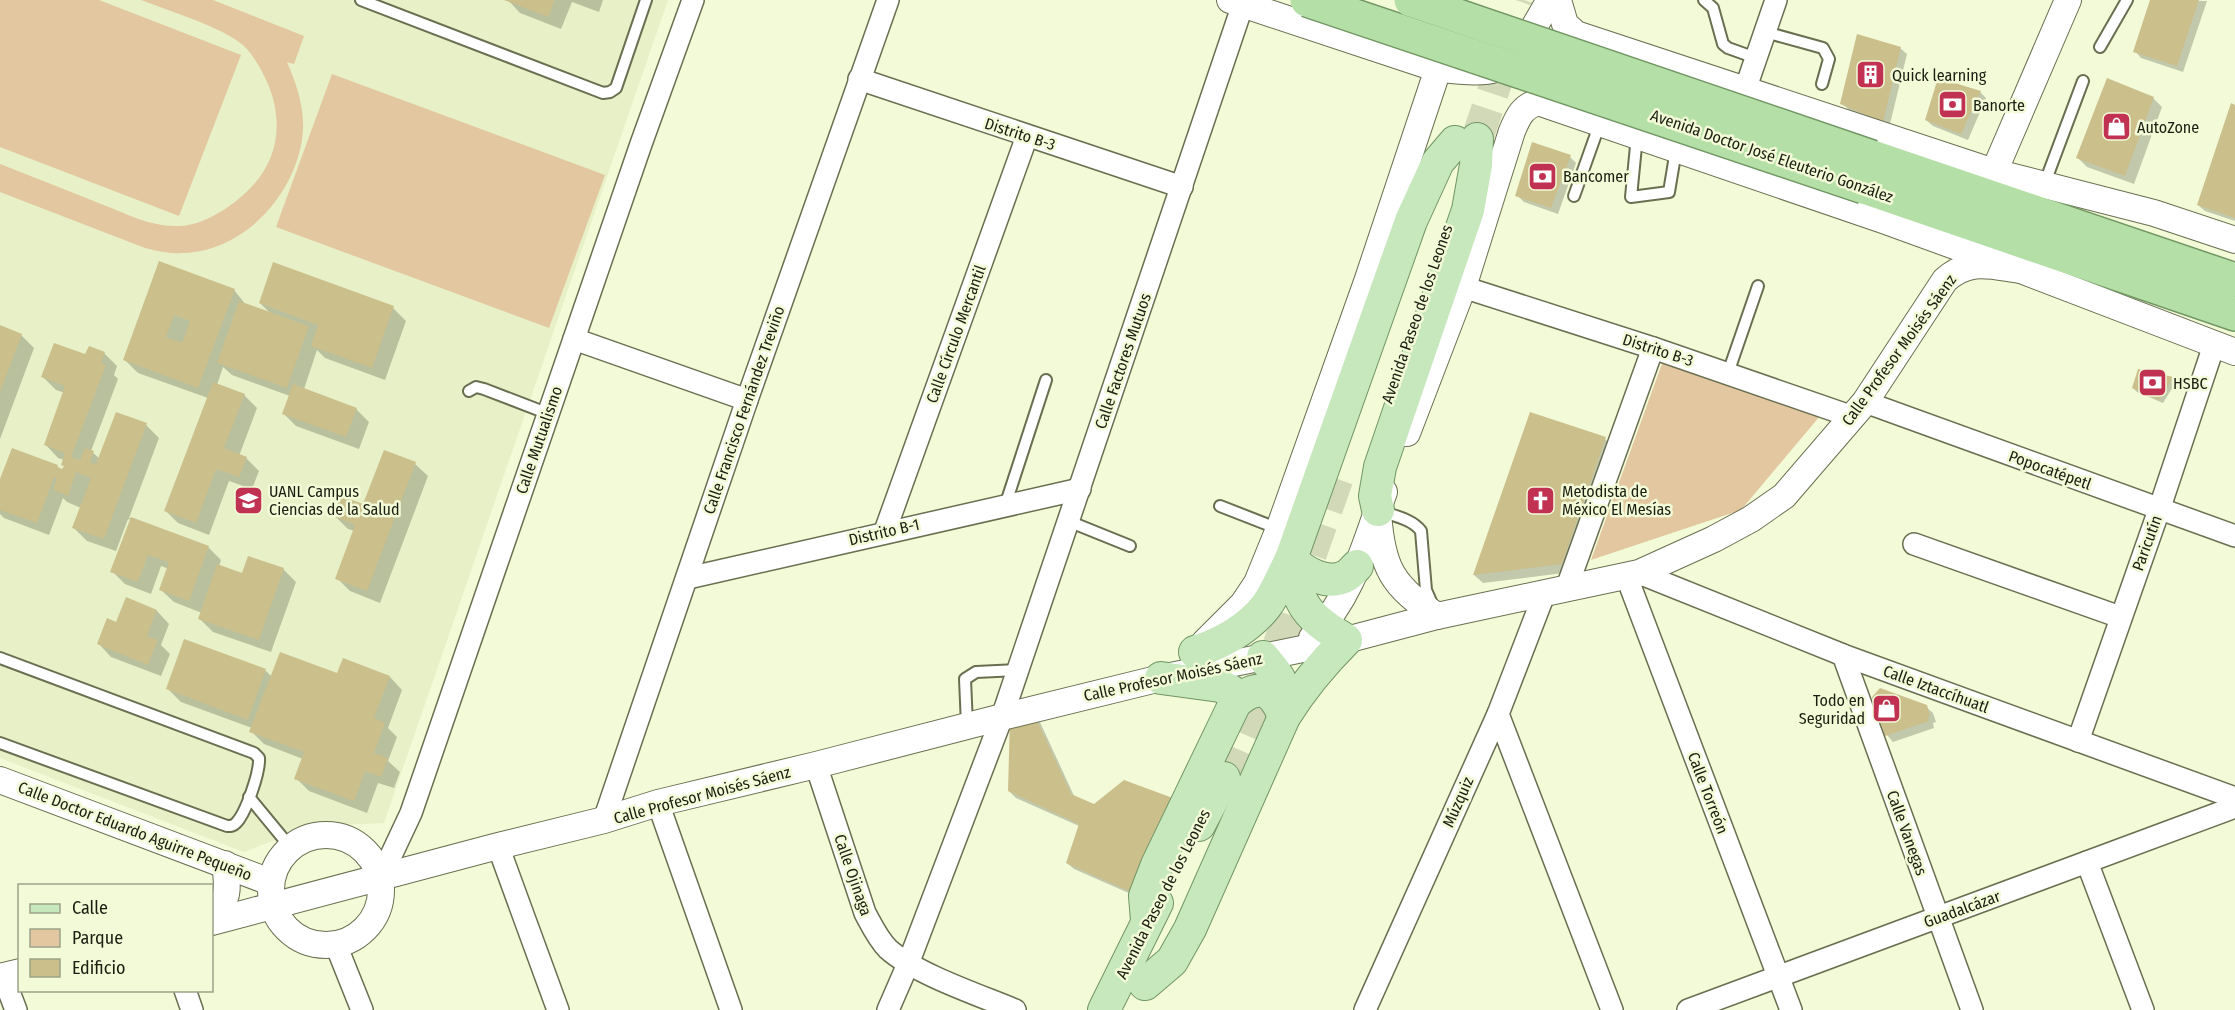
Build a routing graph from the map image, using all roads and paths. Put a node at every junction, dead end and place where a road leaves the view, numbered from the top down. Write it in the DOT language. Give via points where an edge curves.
graph roads {
  1 [pos="361,0"];
  2 [pos="646,0"];
  3 [pos="693,0"];
  4 [pos="888,0"];
  5 [pos="1307,0"];
  6 [pos="1411,0"];
  7 [pos="1550,0"];
  8 [pos="1558,0"];
  9 [pos="1704,0"];
  10 [pos="1776,0"];
  11 [pos="2068,0"];
  12 [pos="2127,0"];
  13 [pos="1237,2"];
  14 [pos="1765,32"];
  15 [pos="1613,47"];
  16 [pos="2100,47"];
  17 [pos="1756,58"];
  18 [pos="1438,69"];
  19 [pos="859,79"];
  20 [pos="1719,81"];
  21 [pos="2083,81"];
  22 [pos="1822,84"];
  23 [pos="1745,90"];
  24 [pos="1600,123"];
  25 [pos="1027,136"];
  26 [pos="1637,136"];
  27 [pos="1463,139"];
  28 [pos="1685,153"];
  29 [pos="1868,172"];
  30 [pos="1994,172"];
  31 [pos="2044,185"];
  32 [pos="1182,187"];
  33 [pos="1574,196"];
  34 [pos="2235,240"];
  35 [pos="2021,270"];
  36 [pos="2235,280"];
  37 [pos="1758,286"];
  38 [pos="1463,287"];
  39 [pos="2235,314"];
  40 [pos="574,339"];
  41 [pos="1653,348"];
  42 [pos="2224,349"];
  43 [pos="1728,373"];
  44 [pos="1046,380"];
  45 [pos="469,391"];
  46 [pos="747,399"];
  47 [pos="1859,409"];
  48 [pos="549,414"];
  49 [pos="1080,489"];
  50 [pos="1358,491"];
  51 [pos="1005,506"];
  52 [pos="1220,506"];
  53 [pos="2159,510"];
  54 [pos="1283,519"];
  55 [pos="1068,521"];
  56 [pos="885,531"];
  57 [pos="2235,536"];
  58 [pos="1914,544"];
  59 [pos="1130,546"];
  60 [pos="1291,560"];
  61 [pos="1358,566"];
  62 [pos="1633,574"];
  63 [pos="688,578"];
  64 [pos="1556,590"];
  65 [pos="1437,616"];
  66 [pos="2120,617"];
  67 [pos="1334,633"];
  68 [pos="1195,652"];
  69 [pos="1843,655"];
  70 [pos="1263,657"];
  71 [pos="0,658"];
  72 [pos="1018,670"];
  73 [pos="1161,678"];
  74 [pos="1234,703"];
  75 [pos="1498,714"];
  76 [pos="1002,717"];
  77 [pos="1284,717"];
  78 [pos="967,726"];
  79 [pos="2078,741"];
  80 [pos="0,743"];
  81 [pos="816,765"];
  82 [pos="0,780"];
  83 [pos="249,797"];
  84 [pos="2235,798"];
  85 [pos="658,803"];
  86 [pos="2235,807"];
  87 [pos="604,820"];
  88 [pos="498,846"];
  89 [pos="291,848"];
  90 [pos="2086,862"];
  91 [pos="225,864"];
  92 [pos="380,879"];
  93 [pos="271,893"];
  94 [pos="1937,918"];
  95 [pos="213,920"];
  96 [pos="213,921"];
  97 [pos="1147,921"];
  98 [pos="336,945"];
  99 [pos="909,964"];
  100 [pos="8,975"];
  101 [pos="1778,976"];
  102 [pos="186,992"];
  103 [pos="1139,997"];
  104 [pos="16,1010"];
  105 [pos="192,1010"];
  106 [pos="362,1010"];
  107 [pos="558,1010"];
  108 [pos="731,1010"];
  109 [pos="888,1010"];
  110 [pos="1015,1010"];
  111 [pos="1104,1010"];
  112 [pos="1365,1010"];
  113 [pos="1612,1010"];
  114 [pos="1688,1010"];
  115 [pos="1791,1010"];
  116 [pos="1972,1010"];
  117 [pos="2143,1010"];
  1 -- 2 [label="lane" via="603,93 616,88"];
  3 -- 40 [label="street, Calle Mutualismo"];
  4 -- 19 [label="street, Calle Francisco Fernández Treviño"];
  5 -- 29 [label="highway, Avenida Doctor José Eleuterio González, bridge"];
  6 -- 29 [label="highway, Avenida Doctor José Eleuterio González, bridge"];
  7 -- 18 [label="street" via="1527,39 1495,69"];
  8 -- 15 [label="street" via="1565,24 1576,34"];
  9 -- 17 [label="lane" via="1713,8 1723,44"];
  10 -- 14 [label="street"];
  11 -- 30 [label="street"];
  12 -- 16 [label="lane"];
  13 -- 18 [label="street"];
  13 -- 32 [label="street, Calle Factores Mutuos"];
  14 -- 17 [label="street"];
  14 -- 22 [label="lane" via="1822,48 1829,59"];
  15 -- 20 [label="street"];
  15 -- 24 [label="street" via="1622,61 1623,94"];
  17 -- 23 [label="street"];
  18 -- 54 [label="street"];
  19 -- 25 [label="street, Distrito B-3"];
  19 -- 46 [label="street, Calle Francisco Fernández Treviño"];
  20 -- 23 [label="street"];
  20 -- 28 [label="street" via="1696,85 1682,99 1675,120"];
  21 -- 31 [label="lane"];
  23 -- 30 [label="street"];
  24 -- 26 [label="street"];
  24 -- 33 [label="lane"];
  24 -- 38 [label="street" via="1538,102 1528,105 1520,114"];
  25 -- 32 [label="street, Distrito B-3"];
  25 -- 56 [label="street, Calle Círculo Mercantil"];
  26 -- 28 [label="street"];
  26 -- 28 [label="lane" via="1631,197 1669,192"];
  27 -- 50 [label="main road, Avenida Paseo de los Leones" via="1403,297"];
  27 -- 50 [label="main road" via="1476,165 1468,210 1380,468 1375,496"];
  27 -- 60 [label="main road" via="1438,162 1411,221"];
  28 -- 35 [label="street"];
  29 -- 36 [label="highway, Avenida Doctor José Eleuterio González"];
  29 -- 39 [label="highway, Avenida Doctor José Eleuterio González"];
  30 -- 31 [label="street"];
  31 -- 34 [label="street" via="2154,213"];
  32 -- 49 [label="street, Calle Factores Mutuos"];
  35 -- 42 [label="street"];
  35 -- 47 [label="street, Calle Profesor Moisés Sáenz" via="1967,266 1945,280"];
  37 -- 43 [label="lane"];
  38 -- 41 [label="street, Distrito B-3"];
  38 -- 50 [label="street"];
  40 -- 46 [label="street"];
  40 -- 48 [label="street, Calle Mutualismo"];
  41 -- 43 [label="street, Distrito B-3"];
  41 -- 64 [label="street, Múzquiz"];
  42 -- 53 [label="street, Paricutín"];
  43 -- 47 [label="street, Distrito B-3"];
  44 -- 51 [label="lane"];
  45 -- 48 [label="lane" via="483,389"];
  46 -- 63 [label="street, Calle Francisco Fernández Treviño"];
  47 -- 53 [label="street, Popocatépetl"];
  47 -- 62 [label="street, Calle Profesor Moisés Sáenz" via="1784,496 1732,529"];
  48 -- 92 [label="street, Calle Mutualismo" via="411,813"];
  49 -- 51 [label="street, Distrito B-1"];
  49 -- 55 [label="street, Calle Factores Mutuos"];
  50 -- 61 [label="street"];
  50 -- 65 [label="street" via="1393,578"];
  50 -- 65 [label="lane" via="1421,531 1426,590"];
  51 -- 56 [label="street, Distrito B-1"];
  52 -- 54 [label="lane"];
  53 -- 57 [label="street, Popocatépetl"];
  53 -- 66 [label="street, Paricutín"];
  54 -- 60 [label="street"];
  54 -- 68 [label="street" via="1257,583 1243,604"];
  55 -- 59 [label="lane"];
  55 -- 72 [label="street, Calle Factores Mutuos"];
  56 -- 63 [label="street, Distrito B-1"];
  58 -- 66 [label="street"];
  60 -- 61 [label="main road" via="1307,572 1328,579 1344,577"];
  60 -- 67 [label="main road" via="1302,603"];
  60 -- 68 [label="main road" via="1266,605 1243,628 1218,644"];
  61 -- 67 [label="street" via="1339,606"];
  62 -- 64 [label="street, Calle Profesor Moisés Sáenz"];
  62 -- 69 [label="street, Calle Iztaccíhuatl"];
  62 -- 101 [label="street, Calle Torreón"];
  63 -- 87 [label="street, Calle Francisco Fernández Treviño"];
  64 -- 65 [label="street, Calle Profesor Moisés Sáenz"];
  64 -- 75 [label="street, Múzquiz"];
  65 -- 67 [label="street, Calle Profesor Moisés Sáenz"];
  66 -- 79 [label="street, Paricutín"];
  67 -- 70 [label="street, Calle Profesor Moisés Sáenz" via="1301,649"];
  67 -- 77 [label="main road" via="1323,662"];
  68 -- 73 [label="street"];
  69 -- 79 [label="street, Calle Iztaccíhuatl"];
  69 -- 94 [label="street, Calle Vanegas"];
  70 -- 73 [label="street, Calle Profesor Moisés Sáenz"];
  70 -- 77 [label="main road" via="1278,674 1285,691"];
  71 -- 83 [label="lane" via="254,753 260,765"];
  72 -- 76 [label="street, Calle Factores Mutuos"];
  72 -- 78 [label="lane" via="976,672 965,679"];
  73 -- 74 [label="main road" via="1220,686 1232,691"];
  73 -- 76 [label="street, Calle Profesor Moisés Sáenz"];
  74 -- 77 [label="main road" via="1248,692 1269,693 1278,700"];
  74 -- 97 [label="main road" via="1157,865 1146,896"];
  75 -- 112 [label="street, Múzquiz"];
  75 -- 113 [label="street"];
  76 -- 78 [label="street, Calle Profesor Moisés Sáenz"];
  76 -- 99 [label="street, Calle Factores Mutuos"];
  77 -- 103 [label="main road" via="1190,929 1172,961"];
  78 -- 81 [label="street, Calle Profesor Moisés Sáenz"];
  79 -- 84 [label="street, Calle Iztaccíhuatl"];
  80 -- 83 [label="lane" via="227,826 237,822"];
  81 -- 85 [label="street, Calle Profesor Moisés Sáenz"];
  81 -- 99 [label="street, Calle Ojinaga" via="875,933"];
  82 -- 91 [label="street, Calle Doctor Eduardo Aguirre Pequeño"];
  83 -- 89 [label="lane"];
  85 -- 87 [label="street, Calle Profesor Moisés Sáenz"];
  85 -- 108 [label="street"];
  86 -- 90 [label="street, Guadalcázar"];
  87 -- 88 [label="street, Calle Profesor Moisés Sáenz"];
  88 -- 92 [label="street, Calle Profesor Moisés Sáenz"];
  88 -- 107 [label="street"];
  89 -- 92 [label="street" via="319,835 350,840 373,861"];
  89 -- 93 [label="street" via="280,860"];
  90 -- 94 [label="street, Guadalcázar"];
  90 -- 117 [label="street"];
  91 -- 93 [label="street, Calle Doctor Eduardo Aguirre Pequeño"];
  91 -- 95 [label="street" via="227,892 224,905"];
  92 -- 93 [label="street, Calle Profesor Moisés Sáenz"];
  92 -- 98 [label="street" via="379,908 372,921 350,940"];
  93 -- 96 [label="street, Calle Profesor Moisés Sáenz"];
  93 -- 98 [label="street" via="279,920 290,932 320,946"];
  94 -- 101 [label="street, Guadalcázar"];
  94 -- 116 [label="street, Calle Vanegas"];
  97 -- 103 [label="main road, Avenida Paseo de los Leones" via="1231,781"];
  97 -- 111 [label="main road, Avenida Paseo de los Leones"];
  98 -- 106 [label="street"];
  99 -- 109 [label="street, Calle Factores Mutuos"];
  99 -- 110 [label="street, Calle Ojinaga"];
  100 -- 104 [label="street"];
  101 -- 114 [label="street, Guadalcázar"];
  101 -- 115 [label="street, Calle Torreón"];
  102 -- 105 [label="street"];
}
